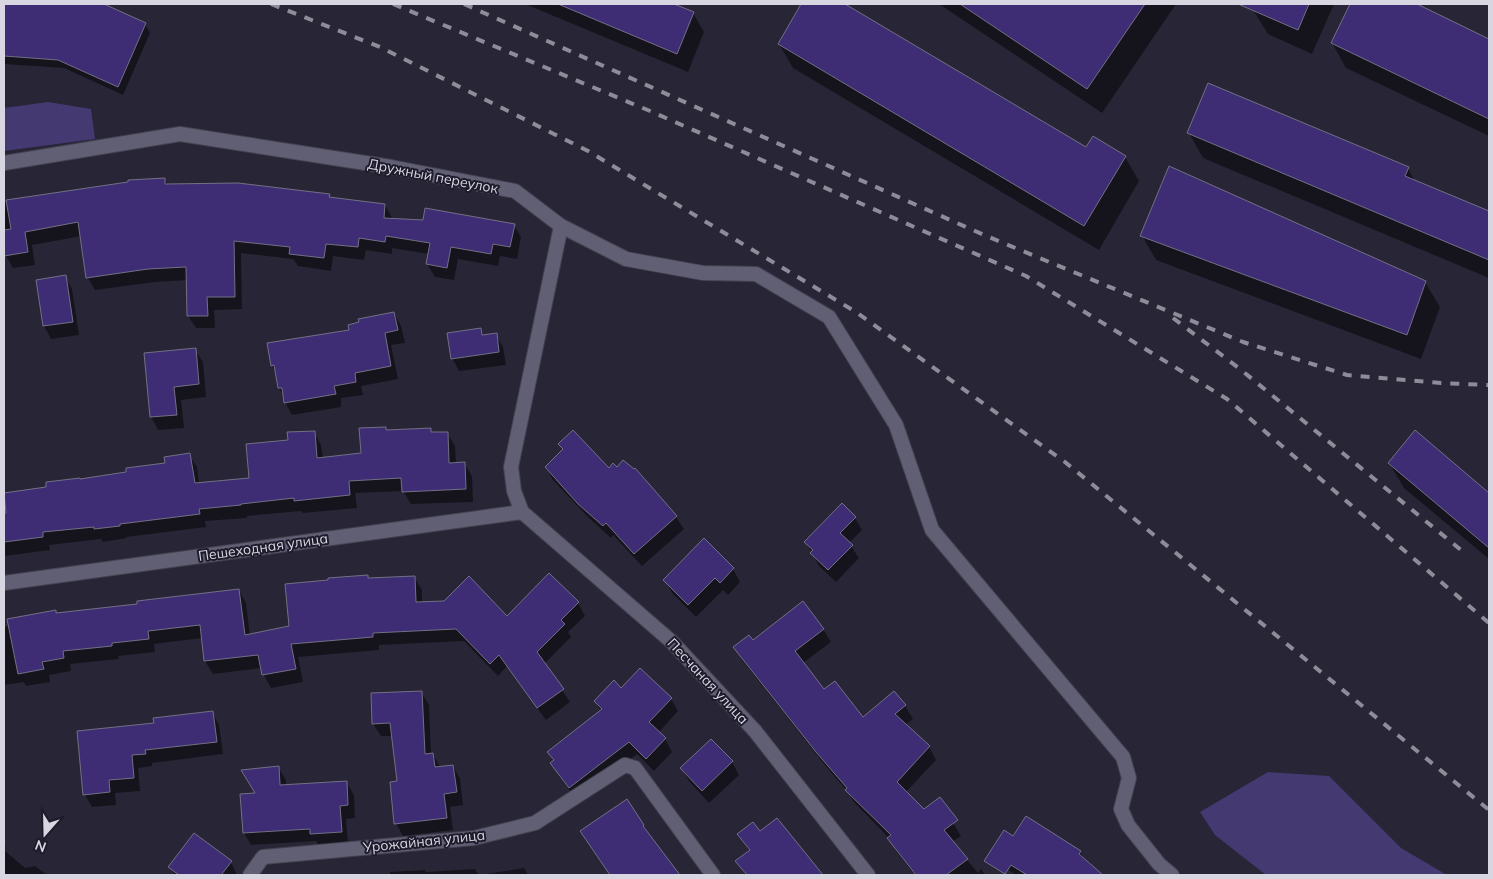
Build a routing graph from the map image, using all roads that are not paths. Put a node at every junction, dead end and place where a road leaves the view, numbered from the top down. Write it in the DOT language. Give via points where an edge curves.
graph roads {
  1 [pos="4,163"];
  2 [pos="561,226"];
  3 [pos="522,512"];
  4 [pos="4,583"];
  5 [pos="250,875"];
  6 [pos="713,875"];
  7 [pos="868,875"];
  8 [pos="1172,875"];
  1 -- 2 [label="street, Дружный переулок" via="180,134 391,167 515,191"];
  2 -- 3 [label="street" via="511,468 514,491"];
  2 -- 8 [label="street, Дружный переулок" via="626,259 703,273 756,274 829,317 896,426 932,530 1123,757 1129,778 1121,809 1128,825"];
  3 -- 4 [label="street, Пешеходная улица"];
  3 -- 7 [label="street, Песчаная улица" via="672,642 755,731"];
  5 -- 6 [label="street, Урожайная улица" via="263,857 474,838 535,823 625,764 636,768"];
}
